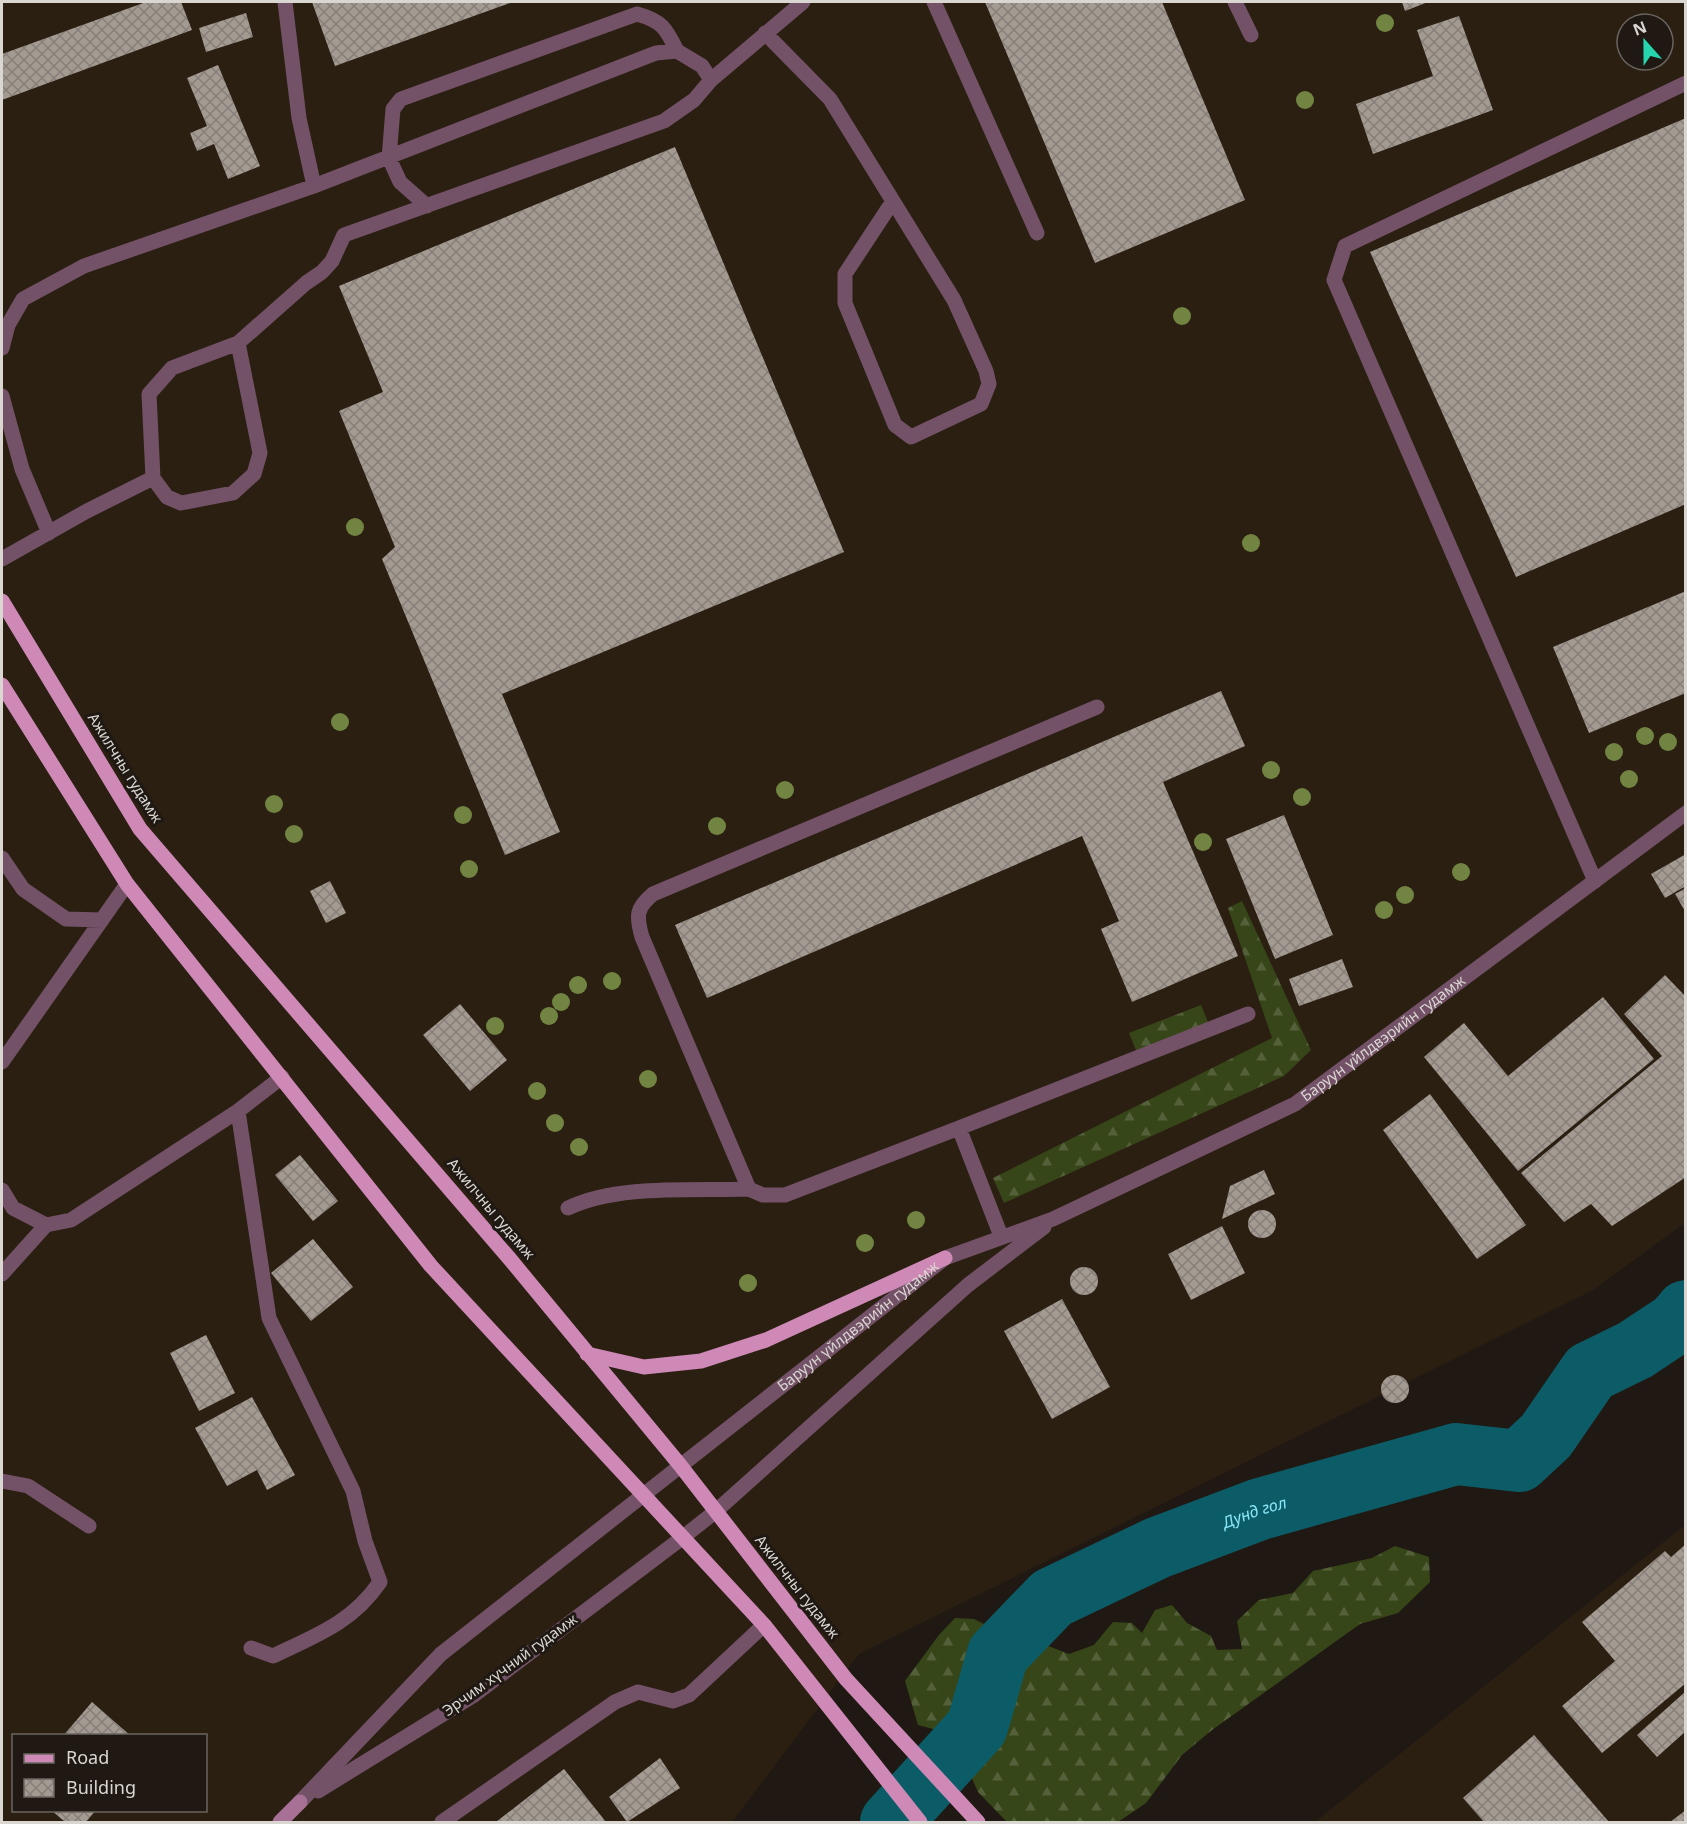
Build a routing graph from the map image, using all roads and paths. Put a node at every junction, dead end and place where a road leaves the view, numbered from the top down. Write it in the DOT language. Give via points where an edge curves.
graph roads {
  1 [pos="285,2"];
  2 [pos="803,2"];
  3 [pos="934,2"];
  4 [pos="1235,2"];
  5 [pos="765,33"];
  6 [pos="1251,35"];
  7 [pos="676,51"];
  8 [pos="711,80"];
  9 [pos="1686,83"];
  10 [pos="389,158"];
  11 [pos="315,186"];
  12 [pos="893,201"];
  13 [pos="427,206"];
  14 [pos="1037,233"];
  15 [pos="238,343"];
  16 [pos="2,348"];
  17 [pos="2,396"];
  18 [pos="153,478"];
  19 [pos="49,533"];
  20 [pos="2,559"];
  21 [pos="2,600"];
  22 [pos="2,685"];
  23 [pos="1097,707"];
  24 [pos="1686,813"];
  25 [pos="2,858"];
  26 [pos="1594,881"];
  27 [pos="127,884"];
  28 [pos="102,920"];
  29 [pos="1248,1014"];
  30 [pos="2,1062"];
  31 [pos="282,1077"];
  32 [pos="238,1111"];
  33 [pos="959,1128"];
  34 [pos="749,1189"];
  35 [pos="2,1190"];
  36 [pos="568,1208"];
  37 [pos="1053,1220"];
  38 [pos="46,1225"];
  39 [pos="1001,1236"];
  40 [pos="945,1258"];
  41 [pos="2,1274"];
  42 [pos="587,1354"];
  43 [pos="680,1465"];
  44 [pos="2,1481"];
  45 [pos="643,1495"];
  46 [pos="716,1511"];
  47 [pos="89,1526"];
  48 [pos="682,1538"];
  49 [pos="764,1625"];
  50 [pos="251,1648"];
  51 [pos="300,1802"];
  52 [pos="280,1822"];
  53 [pos="442,1822"];
  54 [pos="920,1822"];
  55 [pos="978,1822"];
  1 -- 11 [label="street" via="299,118"];
  2 -- 5 [label="street"];
  3 -- 14 [label="street"];
  4 -- 6 [label="street"];
  5 -- 8 [label="street"];
  5 -- 12 [label="street" via="830,99"];
  7 -- 8 [label="street" via="702,66"];
  7 -- 10 [label="street" via="656,53"];
  7 -- 10 [label="street" via="667,28 637,14 401,99 393,109"];
  8 -- 13 [label="street" via="694,100 664,121"];
  9 -- 26 [label="street" via="1345,246 1334,280"];
  10 -- 11 [label="street"];
  10 -- 13 [label="street" via="400,182"];
  11 -- 16 [label="street" via="84,266 23,299 8,325"];
  12 -- 12 [label="street" via="954,300 989,384 981,404 911,436 895,425 845,303 845,274"];
  13 -- 15 [label="street" via="344,235 322,272"];
  15 -- 18 [label="street" via="172,368 149,394"];
  15 -- 18 [label="street" via="260,453 254,474 234,493 181,502 167,497"];
  17 -- 19 [label="street" via="22,469"];
  18 -- 19 [label="street"];
  19 -- 20 [label="street"];
  21 -- 42 [label="main road, Ажилчны гудамж" via="140,829 502,1249"];
  22 -- 27 [label="main road"];
  23 -- 34 [label="street" via="653,894 641,904 638,922 642,937"];
  24 -- 26 [label="street, Баруун үйлдвэрийн гудамж"];
  25 -- 28 [label="street" via="22,889 66,919"];
  26 -- 37 [label="street, Баруун үйлдвэрийн гудамж" via="1295,1104"];
  27 -- 28 [label="street"];
  27 -- 31 [label="main road"];
  28 -- 30 [label="street"];
  29 -- 33 [label="street"];
  31 -- 32 [label="street"];
  31 -- 45 [label="main road" via="431,1266"];
  32 -- 38 [label="street" via="72,1220"];
  32 -- 50 [label="street" via="269,1318 353,1491 380,1582 366,1602 336,1626 273,1656"];
  33 -- 34 [label="street" via="785,1195 763,1195"];
  33 -- 39 [label="street"];
  34 -- 36 [label="street" via="610,1194"];
  35 -- 38 [label="street" via="14,1208"];
  37 -- 39 [label="street, Баруун үйлдвэрийн гудамж"];
  37 -- 46 [label="street, Баруун үйлдвэрийн гудамж" via="968,1285"];
  38 -- 41 [label="street"];
  39 -- 40 [label="street, Баруун үйлдвэрийн гудамж"];
  40 -- 42 [label="main road" via="766,1340 701,1361 645,1367"];
  40 -- 43 [label="street, Баруун үйлдвэрийн гудамж"];
  42 -- 43 [label="main road, Ажилчны гудамж"];
  43 -- 45 [label="street, Баруун үйлдвэрийн гудамж"];
  43 -- 46 [label="main road, Ажилчны гудамж"];
  44 -- 47 [label="street" via="28,1486"];
  45 -- 48 [label="main road"];
  45 -- 51 [label="street, Эрчим хүчний гудамж" via="441,1654"];
  46 -- 48 [label="street, Эрчим хүчний гудамж"];
  46 -- 55 [label="main road, Ажилчны гудамж" via="846,1678"];
  48 -- 49 [label="main road"];
  48 -- 51 [label="street, Эрчим хүчний гудамж" via="474,1695"];
  49 -- 53 [label="street" via="689,1695 673,1701 638,1692 615,1702"];
  49 -- 54 [label="main road"];
  51 -- 52 [label="main road, Эрчим хүчний гудамж"];
}
